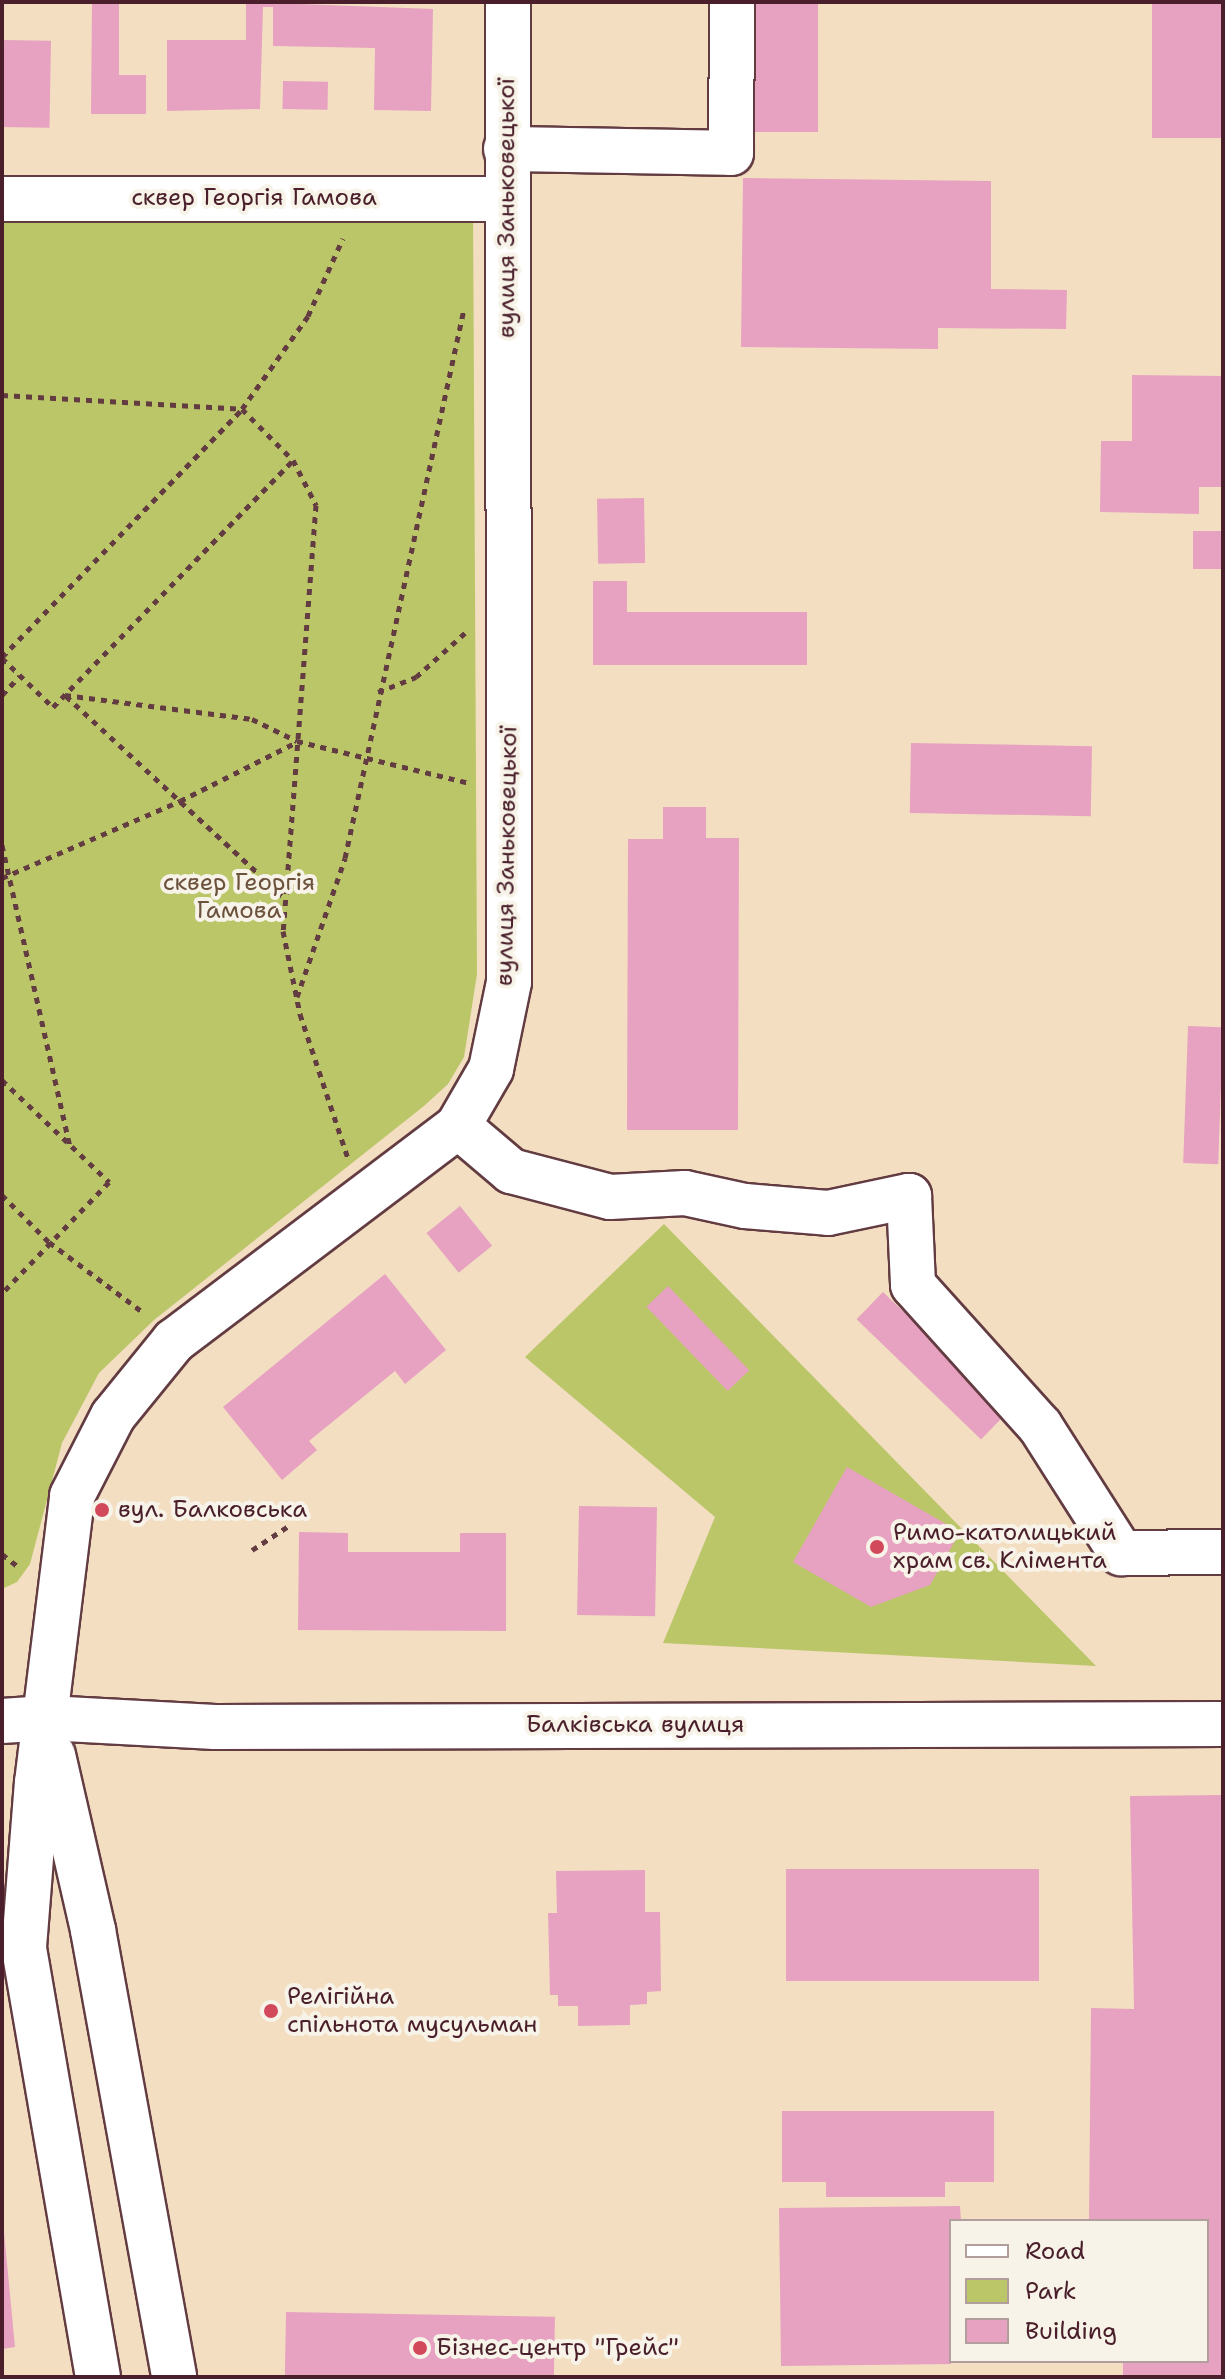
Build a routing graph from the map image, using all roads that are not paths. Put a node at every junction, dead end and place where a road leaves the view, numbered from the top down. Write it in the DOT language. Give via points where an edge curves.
graph roads {
  1 [pos="508,2"];
  2 [pos="732,2"];
  3 [pos="506,149"];
  4 [pos="2,199"];
  5 [pos="507,199"];
  6 [pos="458,1126"];
  7 [pos="1223,1552"];
  8 [pos="2,1704"];
  9 [pos="47,1718"];
  10 [pos="2,1721"];
  11 [pos="1223,1724"];
  12 [pos="2,1907"];
  13 [pos="24,1947"];
  14 [pos="98,2377"];
  15 [pos="174,2377"];
  1 -- 3 [label="street, вулиця Заньковецької"];
  2 -- 3 [label="street" via="731,153"];
  3 -- 5 [label="street, вулиця Заньковецької"];
  4 -- 5 [label="street, сквер Георгія Гамова"];
  5 -- 6 [label="street, вулиця Заньковецької" via="509,982 491,1069"];
  6 -- 7 [label="street" via="511,1171 610,1197 685,1193 745,1206 828,1213 909,1196 913,1285 1040,1426 1121,1553"];
  6 -- 9 [label="street, вулиця Заньковецької" via="174,1341 113,1416 72,1496"];
  8 -- 9 [label="street, Балківська вулиця"];
  9 -- 10 [label="street, Балківська вулиця"];
  9 -- 11 [label="street, Балківська вулиця" via="215,1727"];
  9 -- 13 [label="street, вулиця Заньковецької"];
  9 -- 15 [label="street" via="93,1930"];
  12 -- 13 [label="street"];
  13 -- 14 [label="street"];
}
